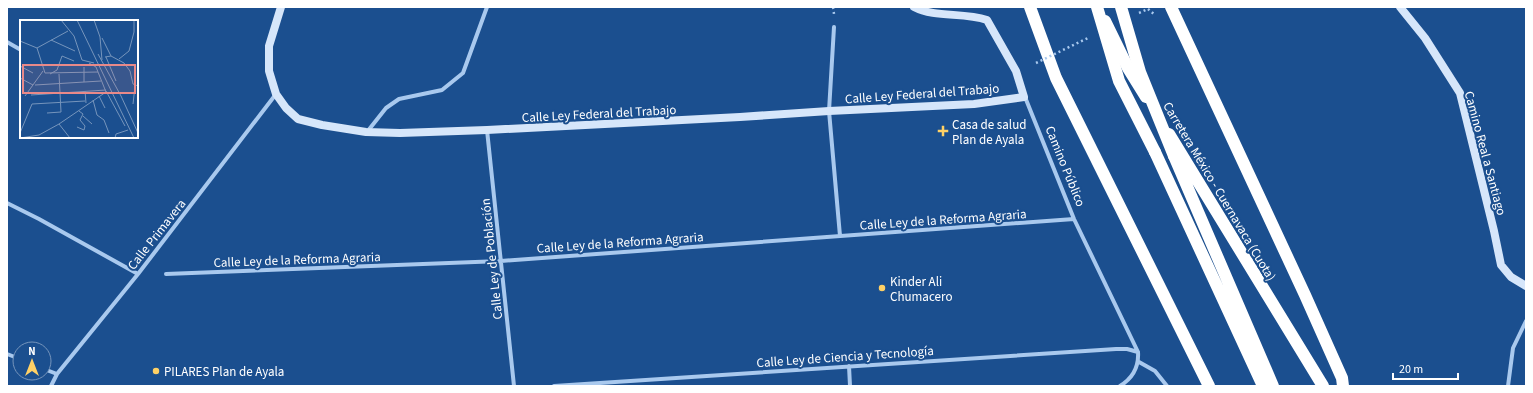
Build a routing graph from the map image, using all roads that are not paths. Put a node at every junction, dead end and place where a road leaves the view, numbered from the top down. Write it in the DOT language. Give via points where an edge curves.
graph roads {
  1 [pos="281,7"];
  2 [pos="487,7"];
  3 [pos="914,7"];
  4 [pos="1030,7"];
  5 [pos="1098,7"];
  6 [pos="1121,7"];
  7 [pos="1171,7"];
  8 [pos="1400,7"];
  9 [pos="834,26"];
  10 [pos="7,42"];
  11 [pos="20,49"];
  12 [pos="276,94"];
  13 [pos="1024,97"];
  14 [pos="829,111"];
  15 [pos="487,130"];
  16 [pos="366,132"];
  17 [pos="7,204"];
  18 [pos="1074,219"];
  19 [pos="840,236"];
  20 [pos="501,261"];
  21 [pos="138,274"];
  22 [pos="166,274"];
  23 [pos="1526,286"];
  24 [pos="1526,321"];
  25 [pos="1138,352"];
  26 [pos="1138,362"];
  27 [pos="849,366"];
  28 [pos="52,372"];
  29 [pos="57,374"];
  30 [pos="51,386"];
  31 [pos="514,386"];
  32 [pos="554,386"];
  33 [pos="850,386"];
  34 [pos="1120,386"];
  35 [pos="1167,386"];
  36 [pos="1209,386"];
  37 [pos="1263,386"];
  38 [pos="1273,386"];
  39 [pos="1323,386"];
  40 [pos="1343,386"];
  41 [pos="1508,386"];
  1 -- 12 [label="street, Calle Ley Federal del Trabajo" via="268,46 269,70"];
  2 -- 16 [label="street" via="463,73 442,90 399,99 386,108"];
  3 -- 13 [label="street, Camino Público" via="923,12 975,16 987,20 1016,71"];
  4 -- 36 [label="highway" via="1056,78"];
  5 -- 37 [label="highway, bridge" via="1119,81 1155,152"];
  5 -- 39 [label="highway, Carretera México - Cuernavaca (Cuota)" via="1128,68"];
  6 -- 38 [label="highway, bridge" via="1143,79"];
  7 -- 40 [label="highway" via="1305,295 1342,378"];
  8 -- 23 [label="street, Camino Real a Santiago" via="1425,38 1460,93 1500,265 1511,277"];
  9 -- 14 [label="street"];
  10 -- 11 [label="street"];
  12 -- 16 [label="street, Calle Ley Federal del Trabajo" via="298,119"];
  12 -- 21 [label="street, Calle Primavera"];
  13 -- 14 [label="street, Calle Ley Federal del Trabajo" via="974,104"];
  13 -- 18 [label="street, Camino Público"];
  14 -- 15 [label="street, Calle Ley Federal del Trabajo"];
  14 -- 19 [label="street"];
  15 -- 16 [label="street, Calle Ley Federal del Trabajo"];
  15 -- 20 [label="street, Calle Ley de Población"];
  17 -- 21 [label="street"];
  18 -- 19 [label="street, Calle Ley de la Reforma Agraria"];
  18 -- 25 [label="street, Camino Público"];
  19 -- 20 [label="street, Calle Ley de la Reforma Agraria"];
  20 -- 22 [label="street, Calle Ley de la Reforma Agraria"];
  20 -- 31 [label="street, Calle Ley de Población"];
  21 -- 29 [label="street, Calle Primavera"];
  24 -- 41 [label="street" via="1513,348"];
  25 -- 26 [label="street, Camino Público"];
  25 -- 27 [label="street, Calle Ley de Ciencia y Tecnología" via="1116,349"];
  26 -- 34 [label="street, Camino Público" via="1130,380"];
  26 -- 35 [label="street" via="1155,371"];
  27 -- 32 [label="street, Calle Ley de Ciencia y Tecnología"];
  27 -- 33 [label="street"];
  28 -- 29 [label="street"];
  29 -- 30 [label="street, Calle Primavera"];
}
